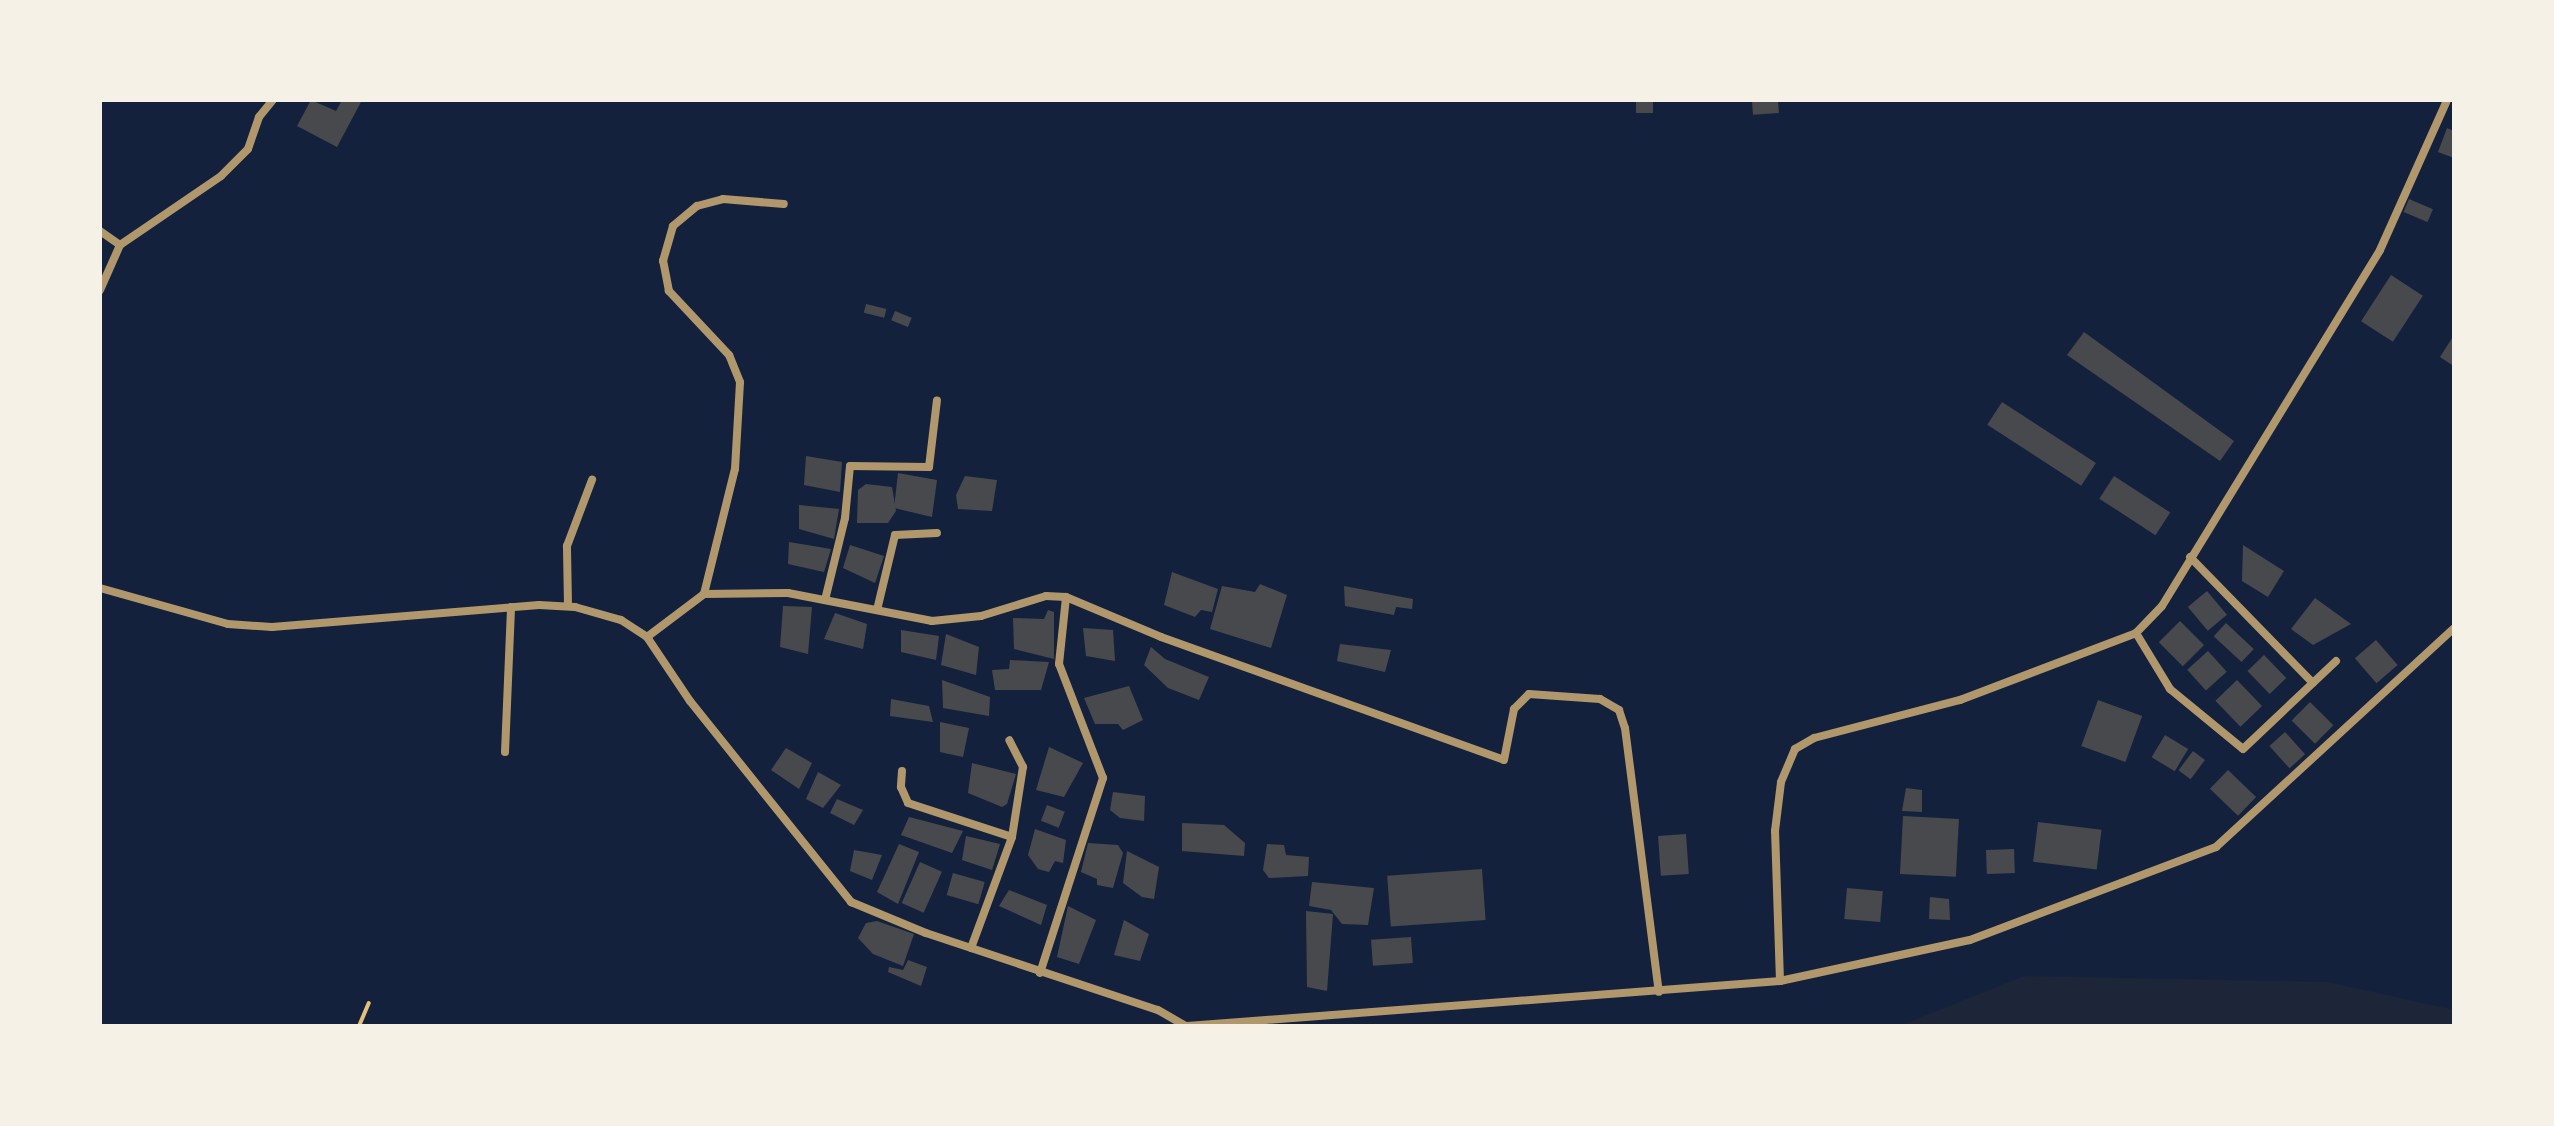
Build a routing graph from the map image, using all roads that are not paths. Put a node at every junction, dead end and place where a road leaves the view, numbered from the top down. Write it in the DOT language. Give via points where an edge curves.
graph roads {
  1 [pos="273,100"];
  2 [pos="2447,100"];
  3 [pos="784,204"];
  4 [pos="100,231"];
  5 [pos="120,245"];
  6 [pos="100,290"];
  7 [pos="937,400"];
  8 [pos="592,480"];
  9 [pos="937,533"];
  10 [pos="2190,557"];
  11 [pos="100,588"];
  12 [pos="704,594"];
  13 [pos="1066,597"];
  14 [pos="825,600"];
  15 [pos="568,606"];
  16 [pos="511,607"];
  17 [pos="877,610"];
  18 [pos="2454,628"];
  19 [pos="2136,633"];
  20 [pos="647,637"];
  21 [pos="2336,661"];
  22 [pos="2313,683"];
  23 [pos="1009,740"];
  24 [pos="505,752"];
  25 [pos="902,771"];
  26 [pos="1012,837"];
  27 [pos="971,948"];
  28 [pos="1040,973"];
  29 [pos="1780,981"];
  30 [pos="1659,992"];
  31 [pos="1187,1026"];
  1 -- 5 [label="street" via="259,117 248,149 221,176"];
  2 -- 10 [label="street" via="2380,250"];
  3 -- 12 [label="street" via="723,199 697,206 673,226 663,261 669,291 729,355 740,382 735,469"];
  4 -- 5 [label="street"];
  5 -- 6 [label="street"];
  7 -- 14 [label="street" via="929,467 850,466 845,518"];
  8 -- 15 [label="street" via="567,546"];
  9 -- 17 [label="street" via="895,535"];
  10 -- 19 [label="street" via="2162,606"];
  10 -- 22 [label="street"];
  11 -- 16 [label="street" via="228,624 272,627"];
  12 -- 14 [label="street" via="788,593"];
  12 -- 20 [label="street"];
  13 -- 17 [label="street" via="1046,596 981,616 932,621"];
  13 -- 28 [label="street" via="1059,664 1103,778"];
  13 -- 30 [label="street" via="1504,760 1514,709 1529,694 1600,699 1619,710 1638,800"];
  14 -- 17 [label="street"];
  15 -- 16 [label="street"];
  15 -- 20 [label="street" via="621,620"];
  16 -- 24 [label="street"];
  18 -- 29 [label="street" via="2216,847 1970,940"];
  19 -- 22 [label="street" via="2170,689 2243,749"];
  19 -- 29 [label="street" via="1960,700 1814,738 1795,749 1781,782 1775,831"];
  20 -- 27 [label="street" via="690,701 851,902"];
  21 -- 22 [label="street"];
  23 -- 26 [label="street" via="1023,767"];
  25 -- 26 [label="street" via="908,803"];
  26 -- 27 [label="street"];
  27 -- 28 [label="street"];
  28 -- 31 [label="street" via="1158,1010"];
  29 -- 30 [label="street"];
  30 -- 31 [label="street"];
}
